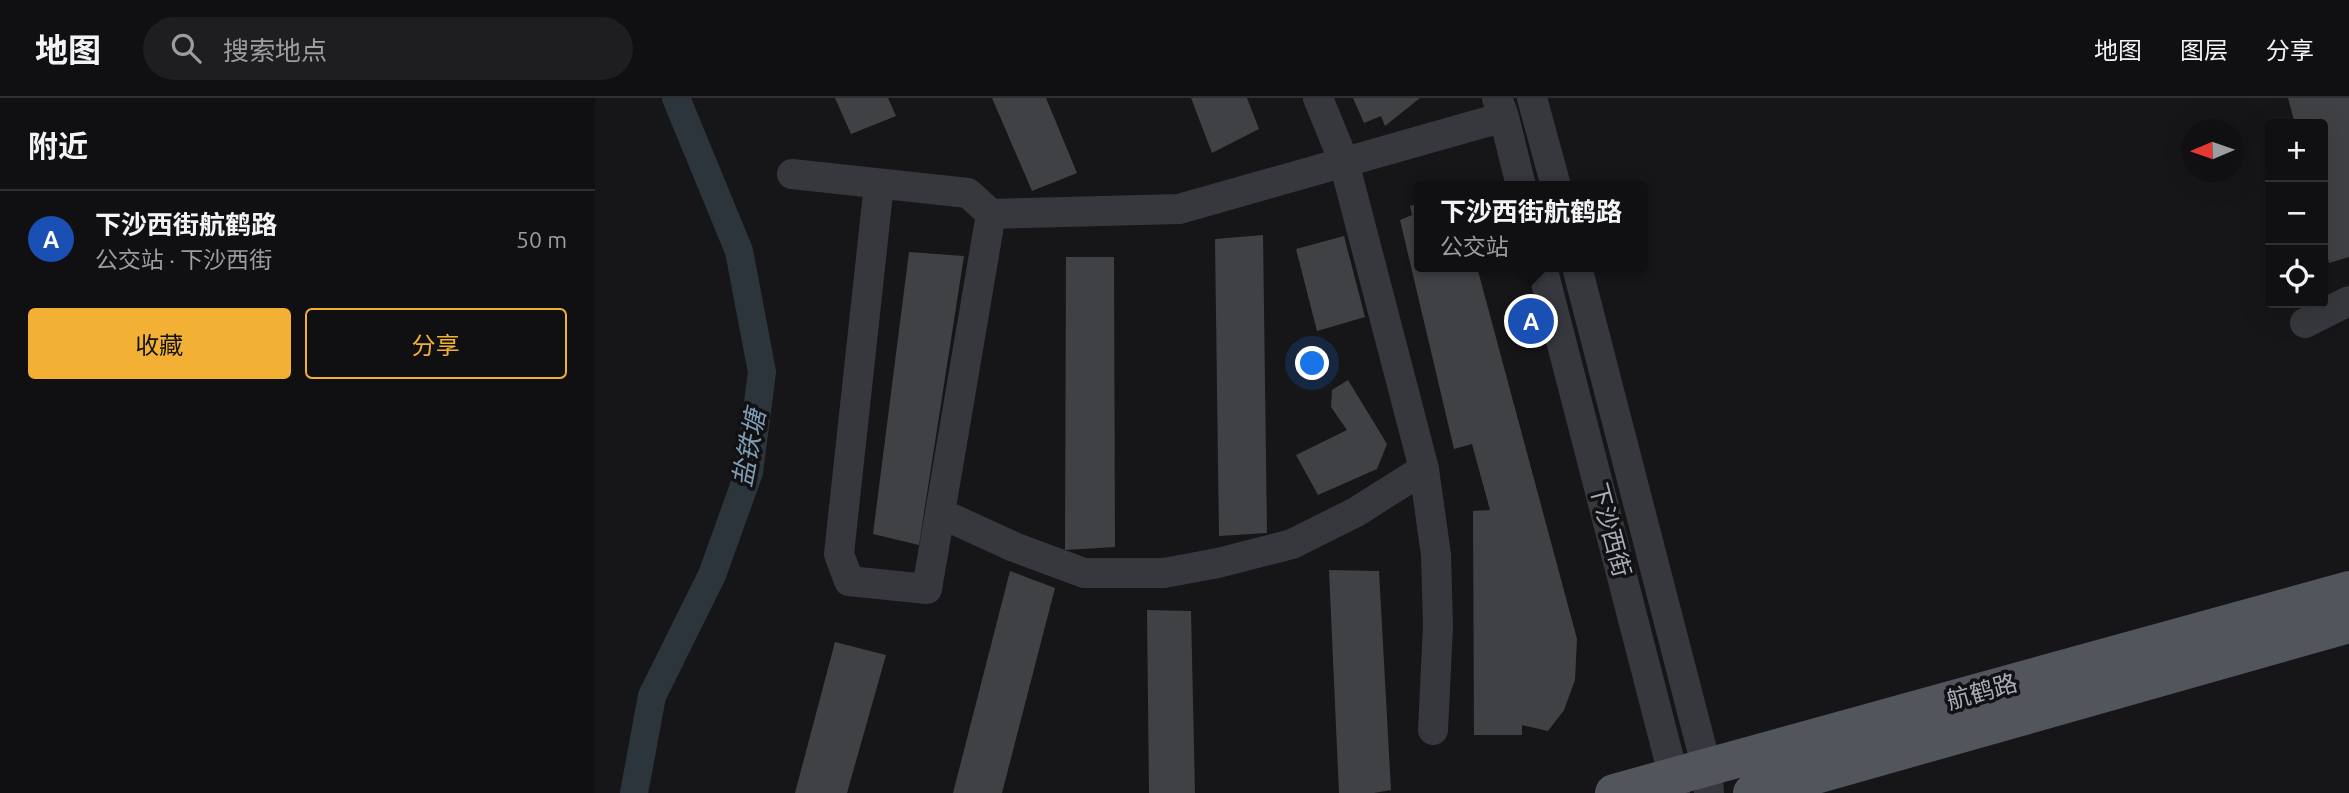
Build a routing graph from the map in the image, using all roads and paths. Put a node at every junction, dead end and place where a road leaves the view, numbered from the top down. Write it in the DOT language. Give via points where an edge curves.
graph roads {
  1 [pos="1318,98"];
  2 [pos="1532,98"];
  3 [pos="1500,107"];
  4 [pos="1344,162"];
  5 [pos="792,174"];
  6 [pos="1520,181"];
  7 [pos="1555,181"];
  8 [pos="879,184"];
  9 [pos="991,214"];
  10 [pos="1543,272"];
  11 [pos="1578,272"];
  12 [pos="2349,301"];
  13 [pos="2305,323"];
  14 [pos="1424,469"];
  15 [pos="940,513"];
  16 [pos="2349,590"];
  17 [pos="2349,624"];
  18 [pos="1433,730"];
  19 [pos="1691,783"];
  20 [pos="1614,793"];
  21 [pos="1752,793"];
  1 -- 4 [label="street"];
  2 -- 7 [label="street"];
  3 -- 4 [label="street"];
  3 -- 6 [label="street"];
  4 -- 9 [label="street" via="1179,209"];
  4 -- 14 [label="street"];
  5 -- 8 [label="street"];
  8 -- 9 [label="street" via="968,193"];
  8 -- 15 [label="street" via="839,554 849,581 927,589"];
  9 -- 15 [label="street"];
  10 -- 19 [label="street, 下沙西街"];
  11 -- 19 [label="street, 下沙西街"];
  12 -- 13 [label="street"];
  14 -- 15 [label="street" via="1356,512 1292,544 1164,573 1083,573"];
  14 -- 18 [label="street" via="1436,555"];
  16 -- 19 [label="main road, 航鹤路"];
  17 -- 21 [label="main road, 航鹤路"];
  19 -- 20 [label="main road, 航鹤路"];
}
